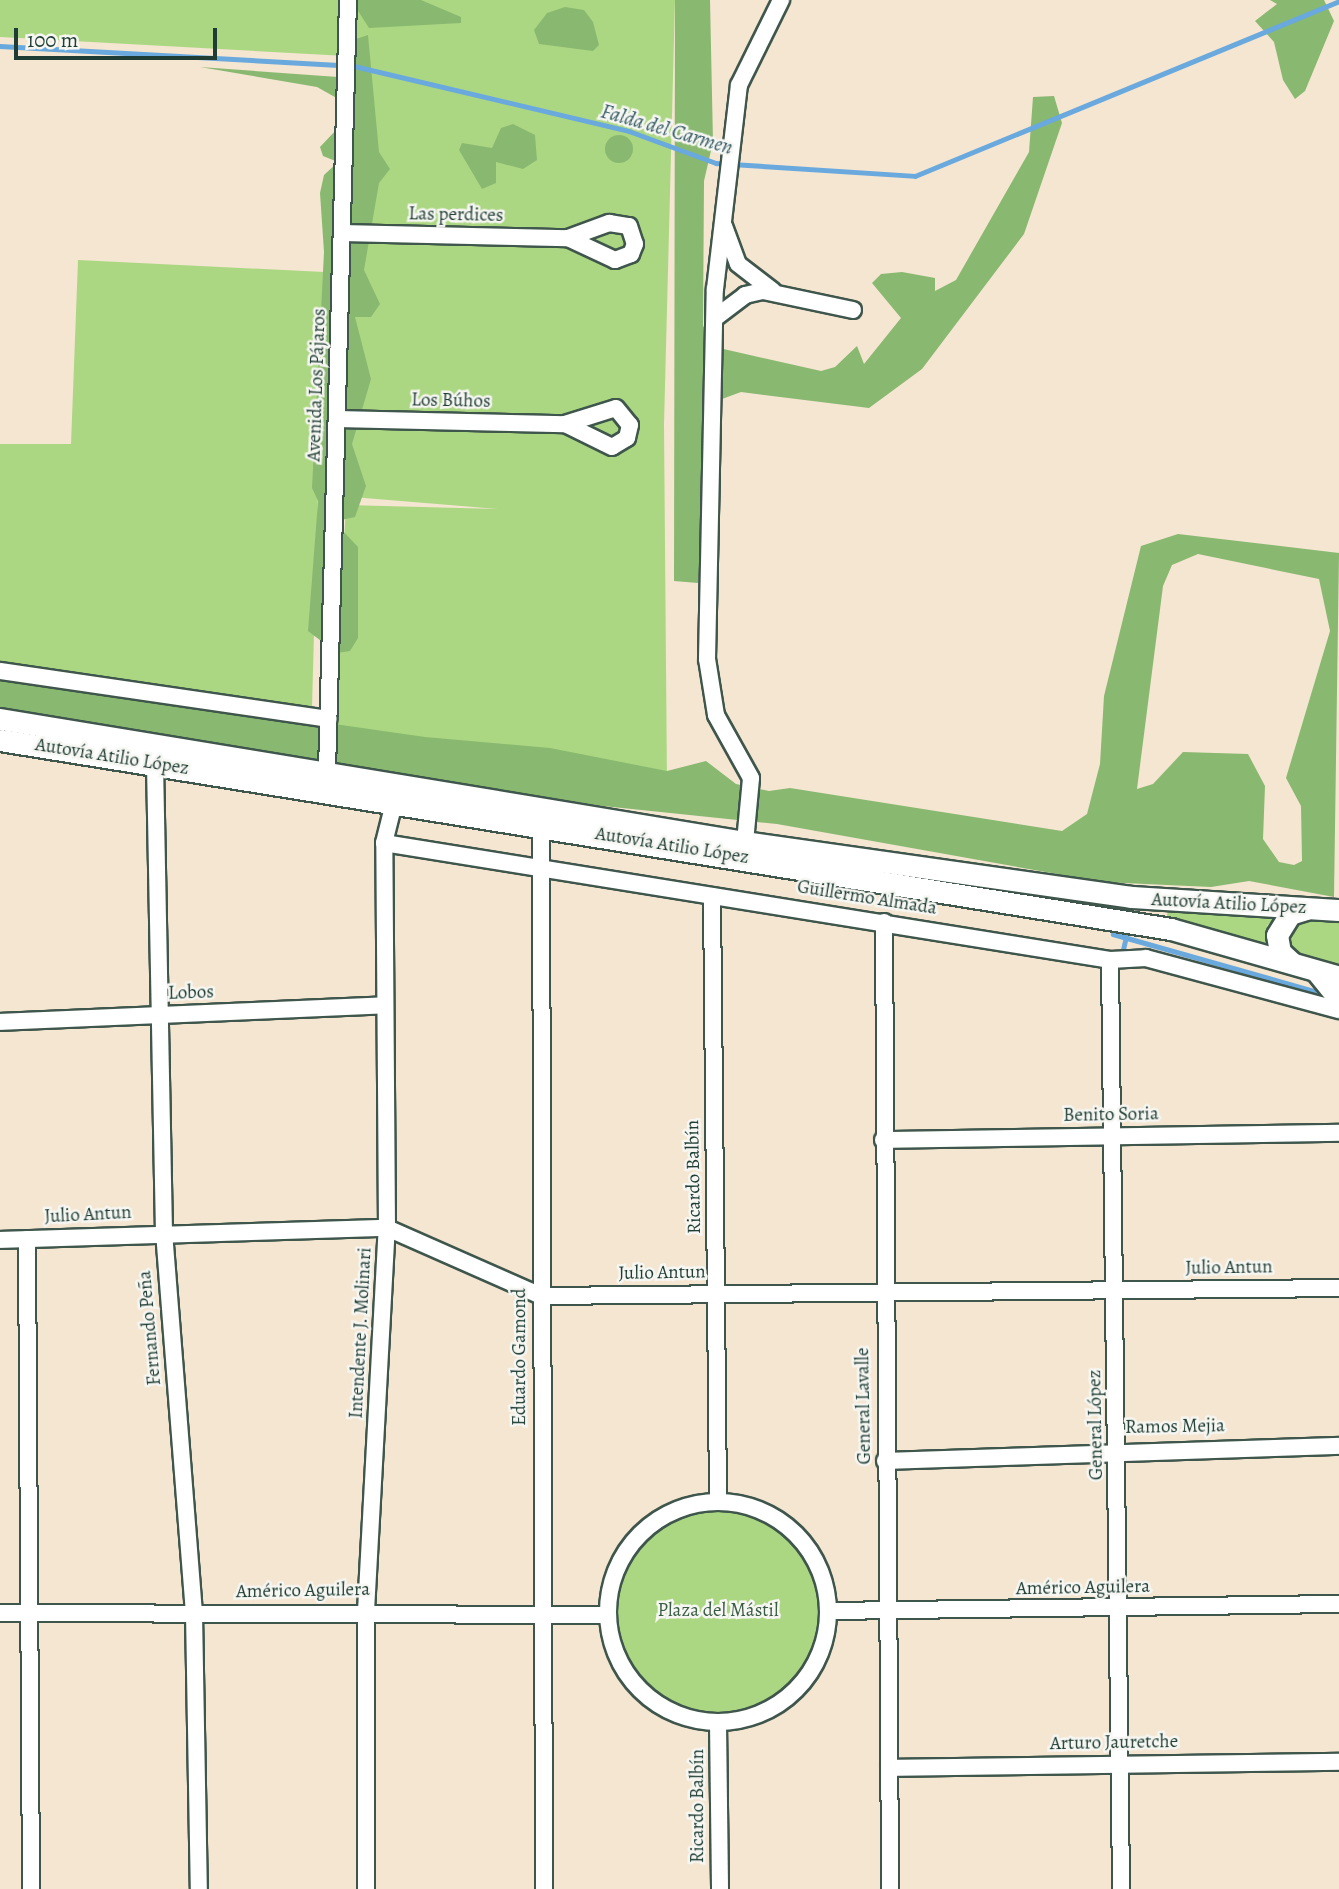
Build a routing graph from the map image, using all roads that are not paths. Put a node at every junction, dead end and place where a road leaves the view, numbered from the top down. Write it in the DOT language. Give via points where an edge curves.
graph roads {
  1 [pos="348,0"];
  2 [pos="781,0"];
  3 [pos="722,218"];
  4 [pos="342,233"];
  5 [pos="568,238"];
  6 [pos="773,292"];
  7 [pos="853,310"];
  8 [pos="715,318"];
  9 [pos="337,419"];
  10 [pos="565,424"];
  11 [pos="0,671"];
  12 [pos="0,719"];
  13 [pos="329,719"];
  14 [pos="0,740"];
  15 [pos="155,764"];
  16 [pos="327,771"];
  17 [pos="396,791"];
  18 [pos="541,825"];
  19 [pos="746,842"];
  20 [pos="384,843"];
  21 [pos="540,868"];
  22 [pos="712,896"];
  23 [pos="1308,909"];
  24 [pos="1339,910"];
  25 [pos="884,922"];
  26 [pos="1110,960"];
  27 [pos="1293,963"];
  28 [pos="1317,972"];
  29 [pos="1339,976"];
  30 [pos="1339,999"];
  31 [pos="384,1005"];
  32 [pos="1339,1010"];
  33 [pos="159,1015"];
  34 [pos="0,1022"];
  35 [pos="1339,1133"];
  36 [pos="1115,1136"];
  37 [pos="883,1140"];
  38 [pos="387,1228"];
  39 [pos="163,1232"];
  40 [pos="27,1239"];
  41 [pos="0,1240"];
  42 [pos="1339,1287"];
  43 [pos="884,1291"];
  44 [pos="1115,1291"];
  45 [pos="716,1293"];
  46 [pos="541,1296"];
  47 [pos="1339,1446"];
  48 [pos="1118,1449"];
  49 [pos="885,1461"];
  50 [pos="718,1500"];
  51 [pos="1339,1604"];
  52 [pos="1119,1608"];
  53 [pos="366,1611"];
  54 [pos="829,1611"];
  55 [pos="31,1612"];
  56 [pos="0,1613"];
  57 [pos="194,1613"];
  58 [pos="887,1614"];
  59 [pos="542,1615"];
  60 [pos="607,1615"];
  61 [pos="718,1723"];
  62 [pos="1339,1762"];
  63 [pos="1119,1764"];
  64 [pos="889,1768"];
  65 [pos="31,1889"];
  66 [pos="199,1889"];
  67 [pos="366,1889"];
  68 [pos="544,1889"];
  69 [pos="720,1889"];
  70 [pos="890,1889"];
  71 [pos="1121,1889"];
  1 -- 4 [label="street, Avenida Los Pájaros"];
  2 -- 3 [label="street" via="742,73"];
  3 -- 6 [label="street" via="738,264"];
  3 -- 8 [label="street"];
  4 -- 5 [label="street, Las perdices"];
  4 -- 9 [label="street, Avenida Los Pájaros"];
  6 -- 7 [label="street"];
  6 -- 8 [label="street" via="745,295"];
  8 -- 19 [label="street" via="708,670 721,727 751,778"];
  9 -- 10 [label="street, Los Búhos"];
  9 -- 13 [label="street, Avenida Los Pájaros"];
  11 -- 13 [label="street"];
  12 -- 16 [label="main road, Autovía Atilio López"];
  13 -- 16 [label="street, Avenida Los Pájaros"];
  14 -- 15 [label="main road, Autovía Atilio López"];
  15 -- 17 [label="main road, Autovía Atilio López"];
  15 -- 33 [label="street, Fernando Peña"];
  16 -- 17 [label="main road, Autovía Atilio López"];
  17 -- 18 [label="main road, Autovía Atilio López"];
  17 -- 19 [label="main road, Autovía Atilio López"];
  17 -- 20 [label="street, Intendente J. Molinari"];
  18 -- 21 [label="street, Eduardo Gamond"];
  18 -- 27 [label="main road, Autovía Atilio López" via="1171,929"];
  19 -- 23 [label="main road, Autovía Atilio López" via="1174,903"];
  20 -- 21 [label="street, Guillermo Almada"];
  20 -- 31 [label="street, Intendente J. Molinari"];
  21 -- 22 [label="street, Guillermo Almada"];
  21 -- 46 [label="street, Eduardo Gamond"];
  22 -- 25 [label="street, Guillermo Almada"];
  22 -- 45 [label="street, Ricardo Balbín"];
  23 -- 24 [label="main road, Autovía Atilio López"];
  23 -- 27 [label="main road" via="1290,914 1277,935 1280,952"];
  25 -- 26 [label="street, Guillermo Almada"];
  25 -- 37 [label="street, General Lavalle"];
  26 -- 32 [label="street, Guillermo Almada" via="1154,960"];
  26 -- 36 [label="street, General López"];
  27 -- 28 [label="main road, Autovía Atilio López"];
  28 -- 29 [label="main road, Autovía Atilio López"];
  28 -- 30 [label="main road"];
  31 -- 33 [label="street, Lobos"];
  31 -- 38 [label="street, Intendente J. Molinari"];
  33 -- 34 [label="street, Lobos"];
  33 -- 39 [label="street, Fernando Peña"];
  35 -- 36 [label="street, Benito Soria"];
  36 -- 37 [label="street, Benito Soria"];
  36 -- 44 [label="street, General López"];
  37 -- 43 [label="street, General Lavalle"];
  38 -- 39 [label="street, Julio Antun"];
  38 -- 46 [label="street, Julio Antun"];
  38 -- 53 [label="street, Intendente J. Molinari"];
  39 -- 40 [label="street, Julio Antun"];
  39 -- 57 [label="street, Fernando Peña"];
  40 -- 41 [label="street, Julio Antun"];
  40 -- 55 [label="street"];
  42 -- 44 [label="street, Julio Antun"];
  43 -- 44 [label="street, Julio Antun"];
  43 -- 45 [label="street, Julio Antun"];
  43 -- 49 [label="street, General Lavalle"];
  44 -- 48 [label="street, General López"];
  45 -- 46 [label="street, Julio Antun"];
  45 -- 50 [label="street, Ricardo Balbín"];
  46 -- 59 [label="street, Eduardo Gamond"];
  47 -- 48 [label="street, Ramos Mejia"];
  48 -- 49 [label="street, Ramos Mejia"];
  48 -- 52 [label="street, General López"];
  49 -- 58 [label="street, General Lavalle"];
  50 -- 54 [label="street" via="751,1505 798,1537 822,1574"];
  50 -- 60 [label="street" via="666,1513 633,1540 612,1577"];
  51 -- 52 [label="street, Américo Aguilera"];
  52 -- 58 [label="street, Américo Aguilera"];
  52 -- 63 [label="street, General López"];
  53 -- 57 [label="street, Américo Aguilera"];
  53 -- 59 [label="street, Américo Aguilera"];
  53 -- 67 [label="street, Intendente J. Molinari"];
  54 -- 58 [label="street, Américo Aguilera"];
  54 -- 61 [label="street" via="822,1650 805,1681 751,1718"];
  55 -- 56 [label="street, Américo Aguilera"];
  55 -- 57 [label="street, Américo Aguilera"];
  55 -- 65 [label="street"];
  57 -- 66 [label="street, Fernando Peña"];
  58 -- 64 [label="street, General Lavalle"];
  59 -- 60 [label="street, Américo Aguilera"];
  59 -- 68 [label="street, Eduardo Gamond"];
  60 -- 61 [label="street" via="613,1649 629,1679 654,1703 684,1718"];
  61 -- 69 [label="street, Ricardo Balbín"];
  62 -- 63 [label="street, Arturo Jauretche"];
  63 -- 64 [label="street, Arturo Jauretche"];
  63 -- 71 [label="street, General López"];
  64 -- 70 [label="street, General Lavalle"];
}
